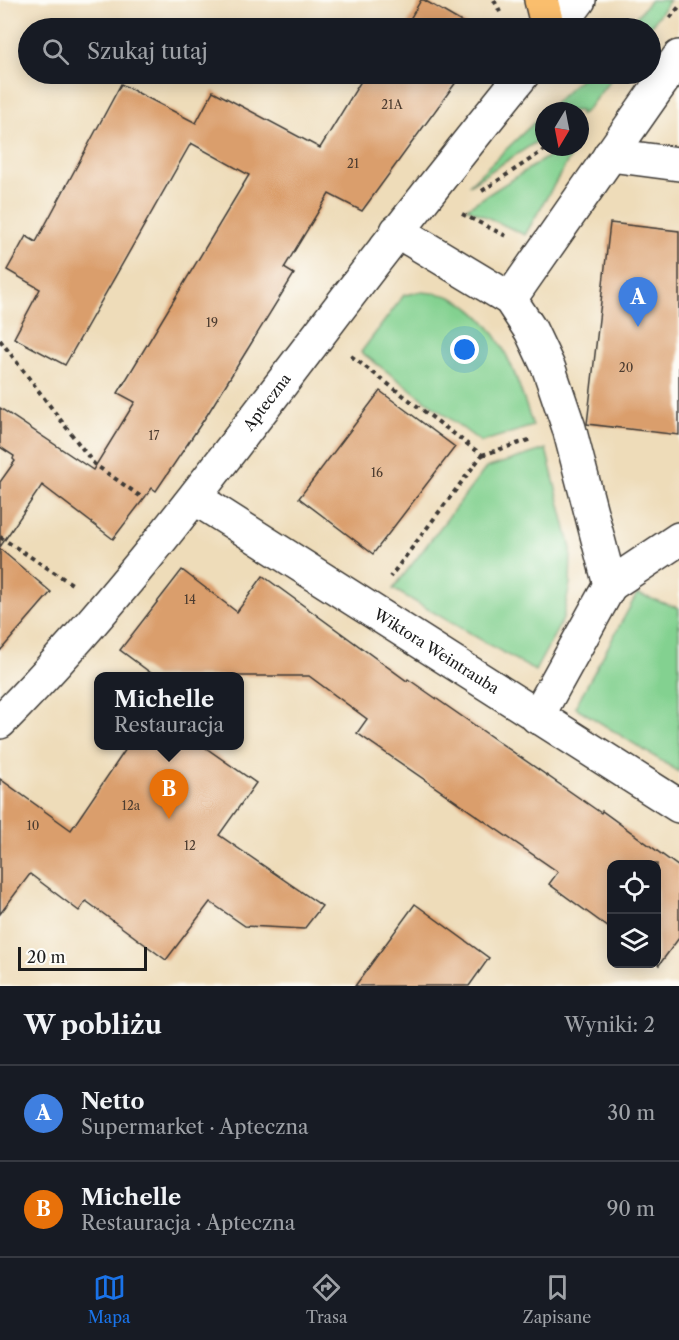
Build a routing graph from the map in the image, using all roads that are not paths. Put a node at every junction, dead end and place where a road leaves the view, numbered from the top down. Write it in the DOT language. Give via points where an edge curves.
graph roads {
  1 [pos="542,0"];
  2 [pos="579,0"];
  3 [pos="546,18"];
  4 [pos="566,18"];
  5 [pos="679,57"];
  6 [pos="661,83"];
  7 [pos="515,84"];
  8 [pos="660,84"];
  9 [pos="610,155"];
  10 [pos="679,164"];
  11 [pos="397,231"];
  12 [pos="510,299"];
  13 [pos="195,498"];
  14 [pos="679,539"];
  15 [pos="610,585"];
  16 [pos="537,717"];
  17 [pos="0,722"];
  18 [pos="679,806"];
  1 -- 3 [label="main road"];
  2 -- 4 [label="street"];
  5 -- 6 [label="street"];
  7 -- 11 [label="street, Apteczna"];
  8 -- 9 [label="street"];
  9 -- 10 [label="street"];
  9 -- 12 [label="street"];
  11 -- 12 [label="street"];
  11 -- 13 [label="street, Apteczna"];
  12 -- 15 [label="street" via="549,369"];
  13 -- 16 [label="street, Wiktora Weintrauba"];
  13 -- 17 [label="street, Apteczna" via="42,679"];
  14 -- 15 [label="street"];
  15 -- 16 [label="street"];
  16 -- 18 [label="street, Wiktora Weintrauba"];
}
